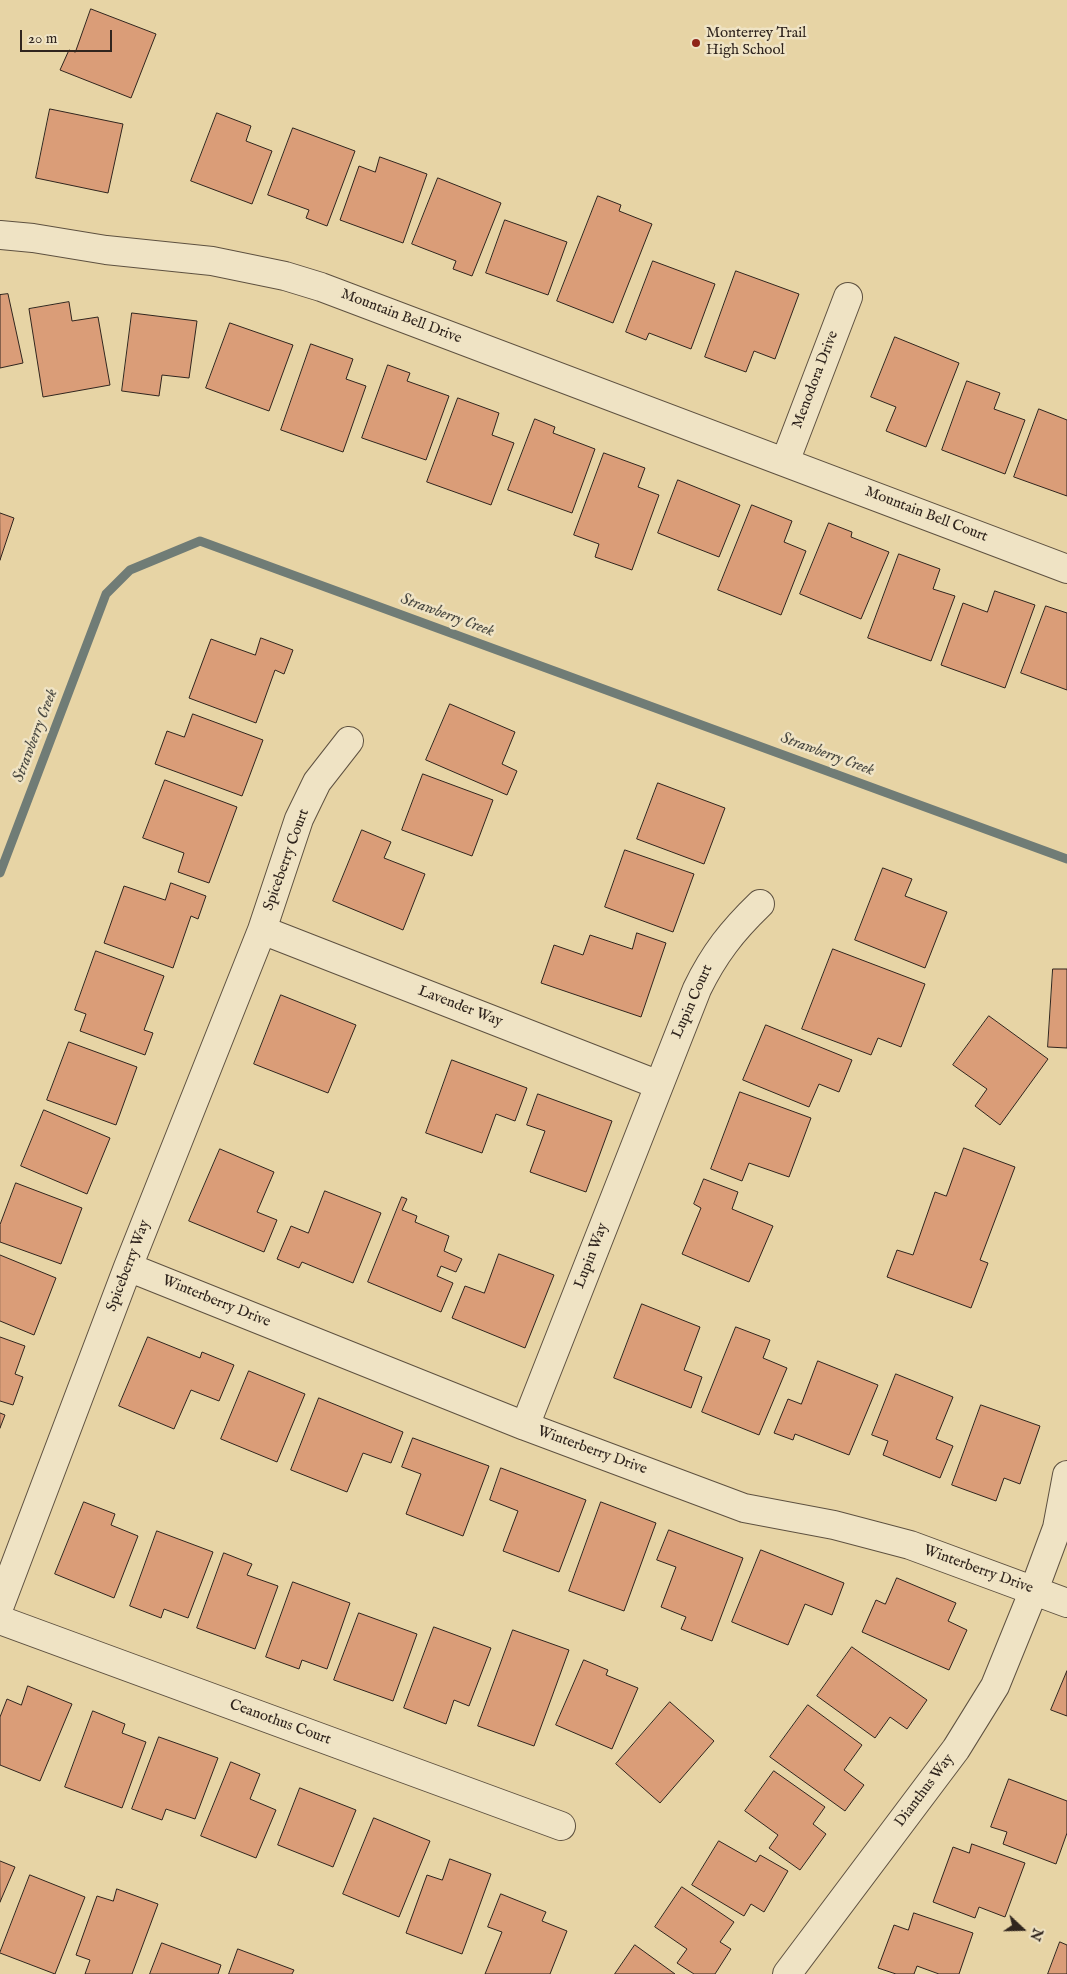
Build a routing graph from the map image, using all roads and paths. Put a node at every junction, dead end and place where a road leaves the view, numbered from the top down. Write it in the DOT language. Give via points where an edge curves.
graph roads {
  1 [pos="0,236"];
  2 [pos="848,297"];
  3 [pos="785,462"];
  4 [pos="1067,569"];
  5 [pos="348,742"];
  6 [pos="760,904"];
  7 [pos="262,930"];
  8 [pos="658,1085"];
  9 [pos="128,1267"];
  10 [pos="525,1426"];
  11 [pos="1067,1474"];
  12 [pos="1034,1590"];
  13 [pos="1067,1603"];
  14 [pos="0,1605"];
  15 [pos="0,1620"];
  16 [pos="560,1826"];
  17 [pos="787,1974"];
  1 -- 3 [label="street, Mountain Bell Drive" via="212,262 312,284"];
  2 -- 3 [label="street, Menodora Drive"];
  3 -- 4 [label="street, Mountain Bell Court"];
  5 -- 7 [label="street, Spiceberry Court" via="317,782 299,819"];
  6 -- 8 [label="street, Lupin Court" via="734,929 713,957 696,989"];
  7 -- 8 [label="street, Lavender Way"];
  7 -- 9 [label="street, Spiceberry Way"];
  8 -- 10 [label="street, Lupin Way"];
  9 -- 10 [label="street, Winterberry Drive"];
  9 -- 14 [label="street, Spiceberry Way"];
  10 -- 12 [label="street, Winterberry Drive" via="744,1508 834,1525 910,1545"];
  11 -- 12 [label="street, Dianthus Way" via="1057,1528"];
  12 -- 13 [label="street, Winterberry Drive"];
  12 -- 17 [label="street, Dianthus Way" via="995,1686 977,1718"];
  15 -- 16 [label="street, Ceanothus Court"];
}
